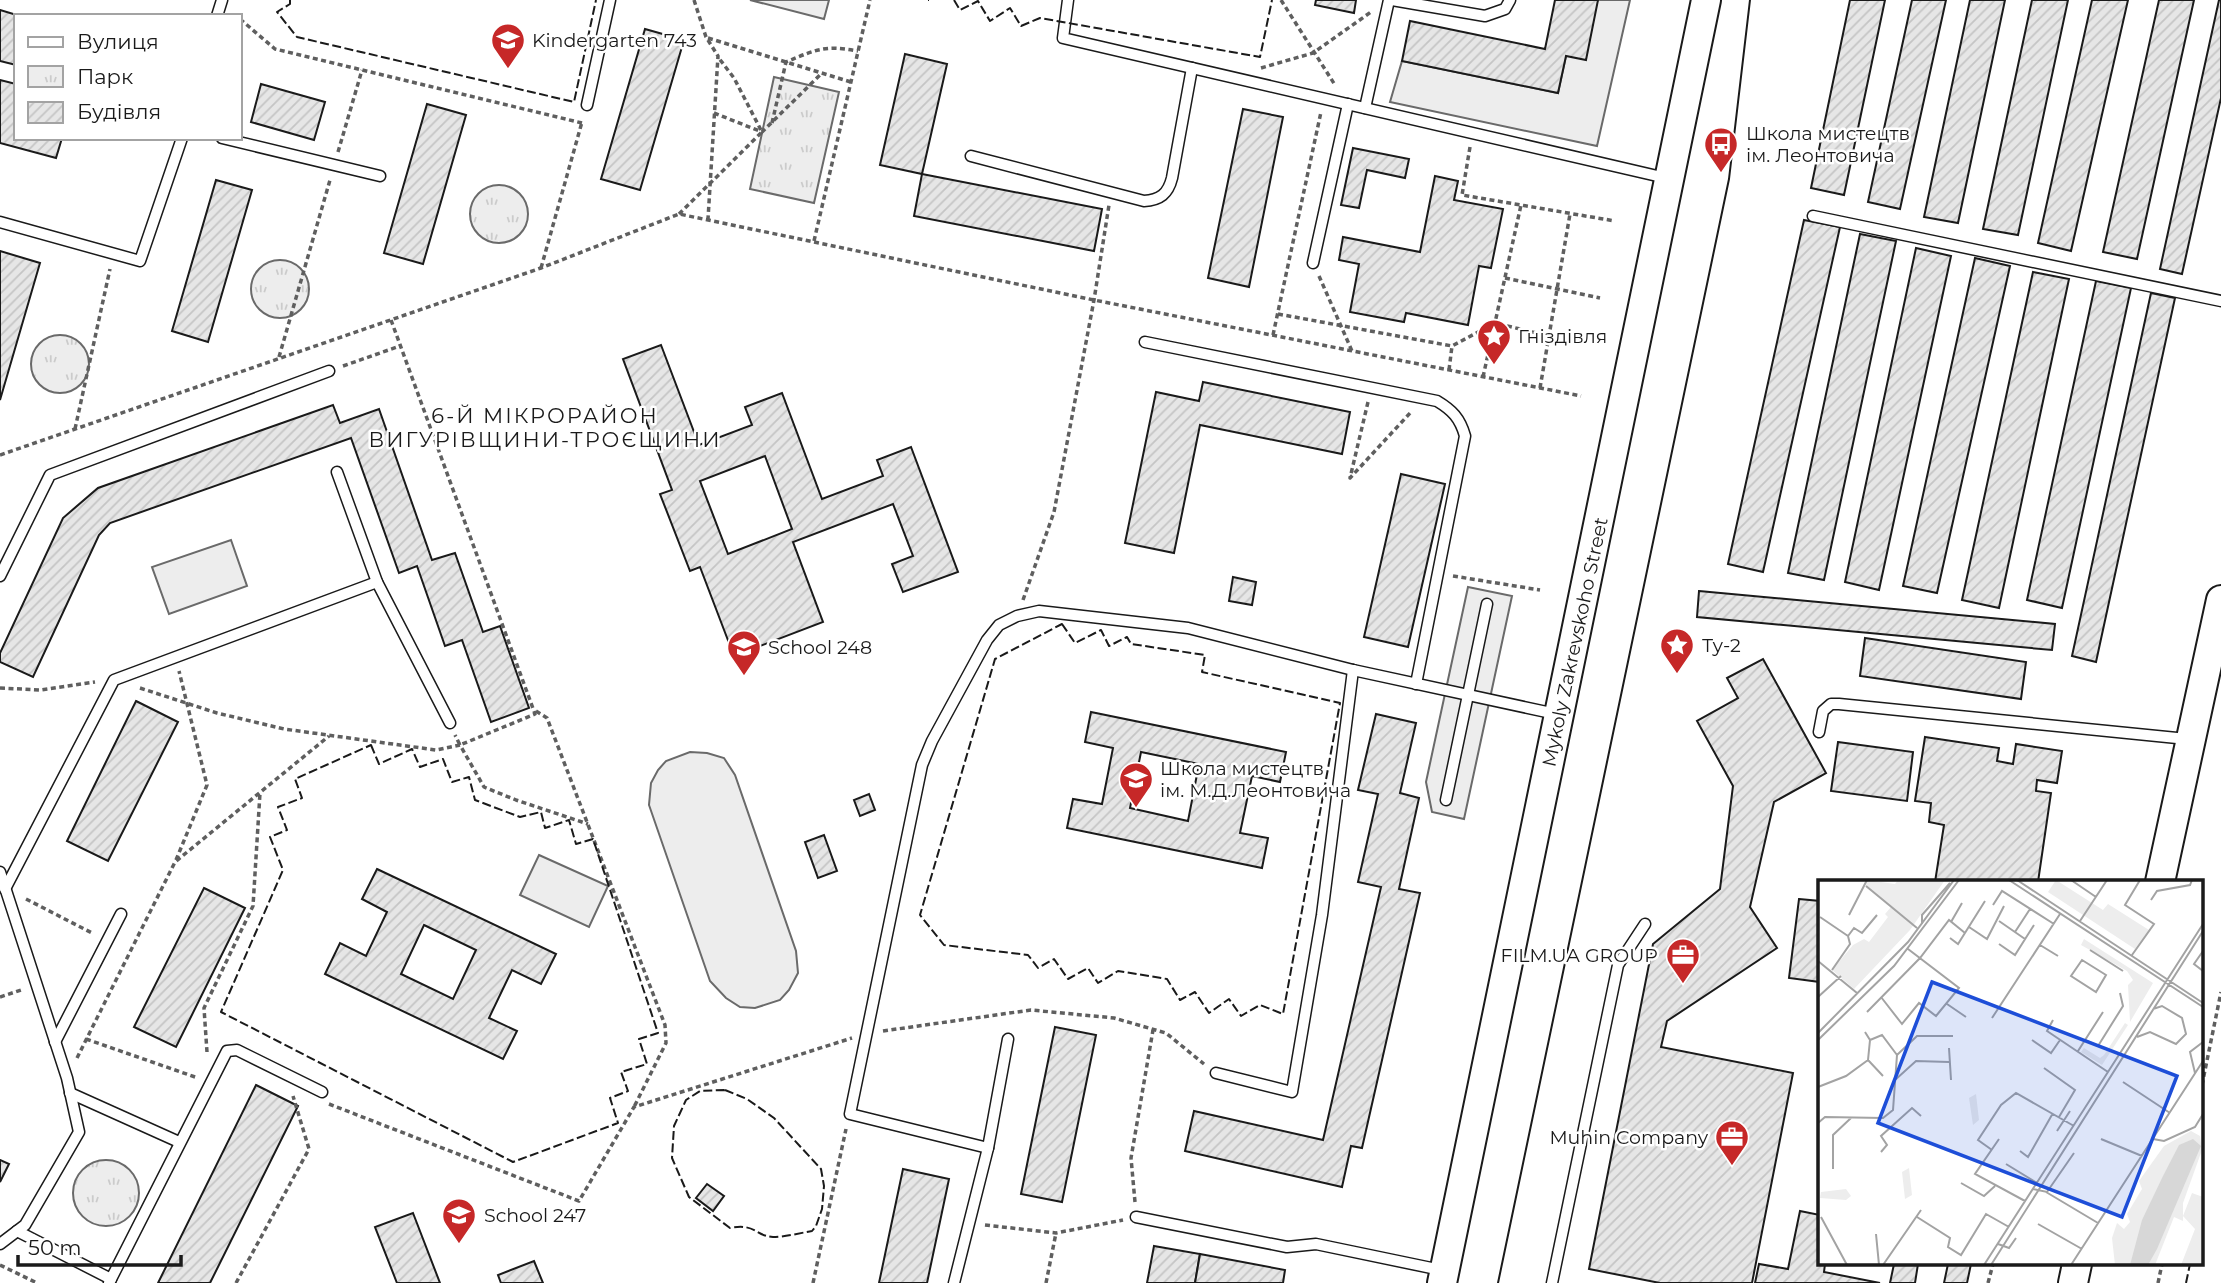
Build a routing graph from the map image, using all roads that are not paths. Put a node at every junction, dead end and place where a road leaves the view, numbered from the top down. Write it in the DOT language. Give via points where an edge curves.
graph roads {
  1 [pos="610,0"];
  2 [pos="1068,0"];
  3 [pos="1390,0"];
  4 [pos="1510,0"];
  5 [pos="1706,0"];
  6 [pos="1192,68"];
  7 [pos="1348,104"];
  8 [pos="587,105"];
  9 [pos="1365,108"];
  10 [pos="181,140"];
  11 [pos="230,140"];
  12 [pos="971,156"];
  13 [pos="380,176"];
  14 [pos="1670,179"];
  15 [pos="1813,216"];
  16 [pos="0,222"];
  17 [pos="1313,263"];
  18 [pos="2221,301"];
  19 [pos="1145,342"];
  20 [pos="329,371"];
  21 [pos="337,472"];
  22 [pos="0,576"];
  23 [pos="377,582"];
  24 [pos="2221,600"];
  25 [pos="1487,604"];
  26 [pos="1353,670"];
  27 [pos="1416,684"];
  28 [pos="1468,695"];
  29 [pos="1560,715"];
  30 [pos="450,723"];
  31 [pos="1819,732"];
  32 [pos="2191,740"];
  33 [pos="1446,800"];
  34 [pos="0,872"];
  35 [pos="2160,880"];
  36 [pos="5,889"];
  37 [pos="121,914"];
  38 [pos="1645,924"];
  39 [pos="1008,1039"];
  40 [pos="55,1042"];
  41 [pos="1216,1073"];
  42 [pos="322,1092"];
  43 [pos="70,1093"];
  44 [pos="180,1142"];
  45 [pos="988,1147"];
  46 [pos="1136,1217"];
  47 [pos="17,1231"];
  48 [pos="0,1244"];
  49 [pos="1443,1277"];
  50 [pos="110,1281"];
  51 [pos="954,1283"];
  52 [pos="1552,1283"];
  1 -- 8 [label="lane"];
  2 -- 6 [label="lane" via="1063,38"];
  3 -- 4 [label="lane" via="1485,16 1505,9"];
  3 -- 9 [label="lane"];
  5 -- 14 [label="street, Mykoly Zakrevskoho Street"];
  6 -- 7 [label="lane"];
  6 -- 12 [label="lane" via="1170,187 1160,198 1144,201"];
  7 -- 9 [label="lane"];
  7 -- 17 [label="lane"];
  9 -- 14 [label="lane"];
  10 -- 16 [label="lane" via="140,261"];
  11 -- 13 [label="lane"];
  14 -- 29 [label="street, Mykoly Zakrevskoho Street"];
  15 -- 18 [label="lane"];
  19 -- 27 [label="lane" via="1437,401 1461,422 1465,436"];
  20 -- 22 [label="lane" via="50,475"];
  21 -- 23 [label="lane"];
  23 -- 30 [label="lane"];
  23 -- 36 [label="lane" via="114,680"];
  24 -- 32 [label="street"];
  25 -- 28 [label="lane"];
  26 -- 27 [label="lane"];
  26 -- 41 [label="lane" via="1322,915 1292,1092"];
  26 -- 45 [label="lane" via="1188,628 1039,611 999,625 987,640 922,765 850,1114"];
  27 -- 28 [label="lane"];
  28 -- 29 [label="lane"];
  28 -- 33 [label="lane"];
  29 -- 49 [label="street, Mykoly Zakrevskoho Street"];
  31 -- 32 [label="lane" via="1823,711 1839,704"];
  32 -- 35 [label="street"];
  34 -- 36 [label="lane"];
  36 -- 40 [label="lane"];
  37 -- 40 [label="lane"];
  38 -- 52 [label="lane" via="1618,965"];
  39 -- 45 [label="lane"];
  40 -- 43 [label="lane"];
  42 -- 44 [label="lane" via="231,1049 222,1058"];
  43 -- 44 [label="lane"];
  43 -- 47 [label="lane" via="79,1132"];
  44 -- 50 [label="lane"];
  45 -- 51 [label="lane"];
  46 -- 49 [label="lane" via="1287,1247 1316,1244"];
  47 -- 48 [label="lane"];
  47 -- 50 [label="lane"];
}
